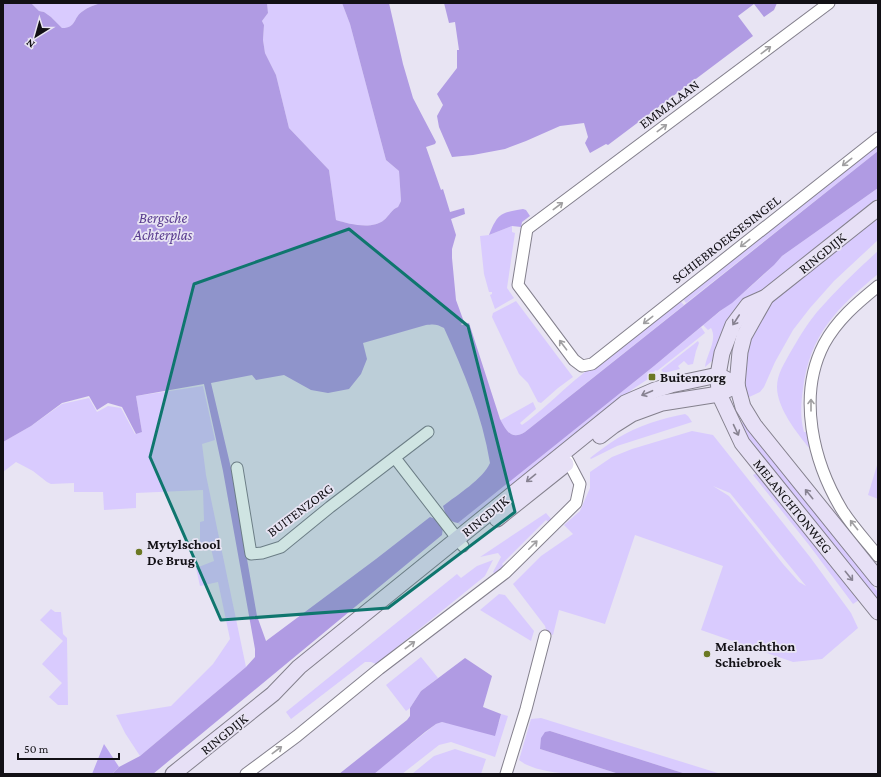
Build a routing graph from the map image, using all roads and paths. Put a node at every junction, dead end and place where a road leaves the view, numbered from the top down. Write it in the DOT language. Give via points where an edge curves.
graph roads {
  1 [pos="829,3"];
  2 [pos="878,138"];
  3 [pos="878,208"];
  4 [pos="878,286"];
  5 [pos="766,297"];
  6 [pos="592,364"];
  7 [pos="718,375"];
  8 [pos="737,385"];
  9 [pos="719,394"];
  10 [pos="428,432"];
  11 [pos="395,458"];
  12 [pos="565,458"];
  13 [pos="237,468"];
  14 [pos="458,539"];
  15 [pos="878,556"];
  16 [pos="878,579"];
  17 [pos="878,612"];
  18 [pos="546,636"];
  19 [pos="173,774"];
  20 [pos="246,774"];
  21 [pos="506,774"];
  6 -- 1 [label="street, EMMALAAN, one-way" via="582,366 574,360 518,285 527,229"];
  2 -- 6 [label="street, SCHIEBROEKSESINGEL, one-way"];
  3 -- 5 [label="street, RINGDIJK"];
  15 -- 4 [label="street, one-way" via="843,512 834,496 820,460 810,415 813,376 825,343 845,314"];
  5 -- 7 [label="street, RINGDIJK, one-way" via="748,305 733,325 722,353"];
  5 -- 8 [label="street, RINGDIJK" via="744,336"];
  7 -- 8 [label="street"];
  7 -- 9 [label="street, RINGDIJK"];
  7 -- 12 [label="street, RINGDIJK, one-way" via="666,387 625,403"];
  8 -- 9 [label="street, RINGDIJK"];
  16 -- 8 [label="street, MELANCHTONWEG, one-way" via="754,425 743,406"];
  9 -- 12 [label="street, RINGDIJK" via="662,403 632,414"];
  9 -- 17 [label="street, MELANCHTONWEG, one-way" via="742,443"];
  10 -- 11 [label="street, BUITENZORG"];
  11 -- 13 [label="street, BUITENZORG" via="281,547 251,554"];
  11 -- 14 [label="street"];
  12 -- 14 [label="street, RINGDIJK"];
  20 -- 12 [label="street, one-way" via="505,573 576,503 580,484"];
  14 -- 19 [label="street, RINGDIJK" via="299,667 273,694"];
  18 -- 21 [label="street"];
}
